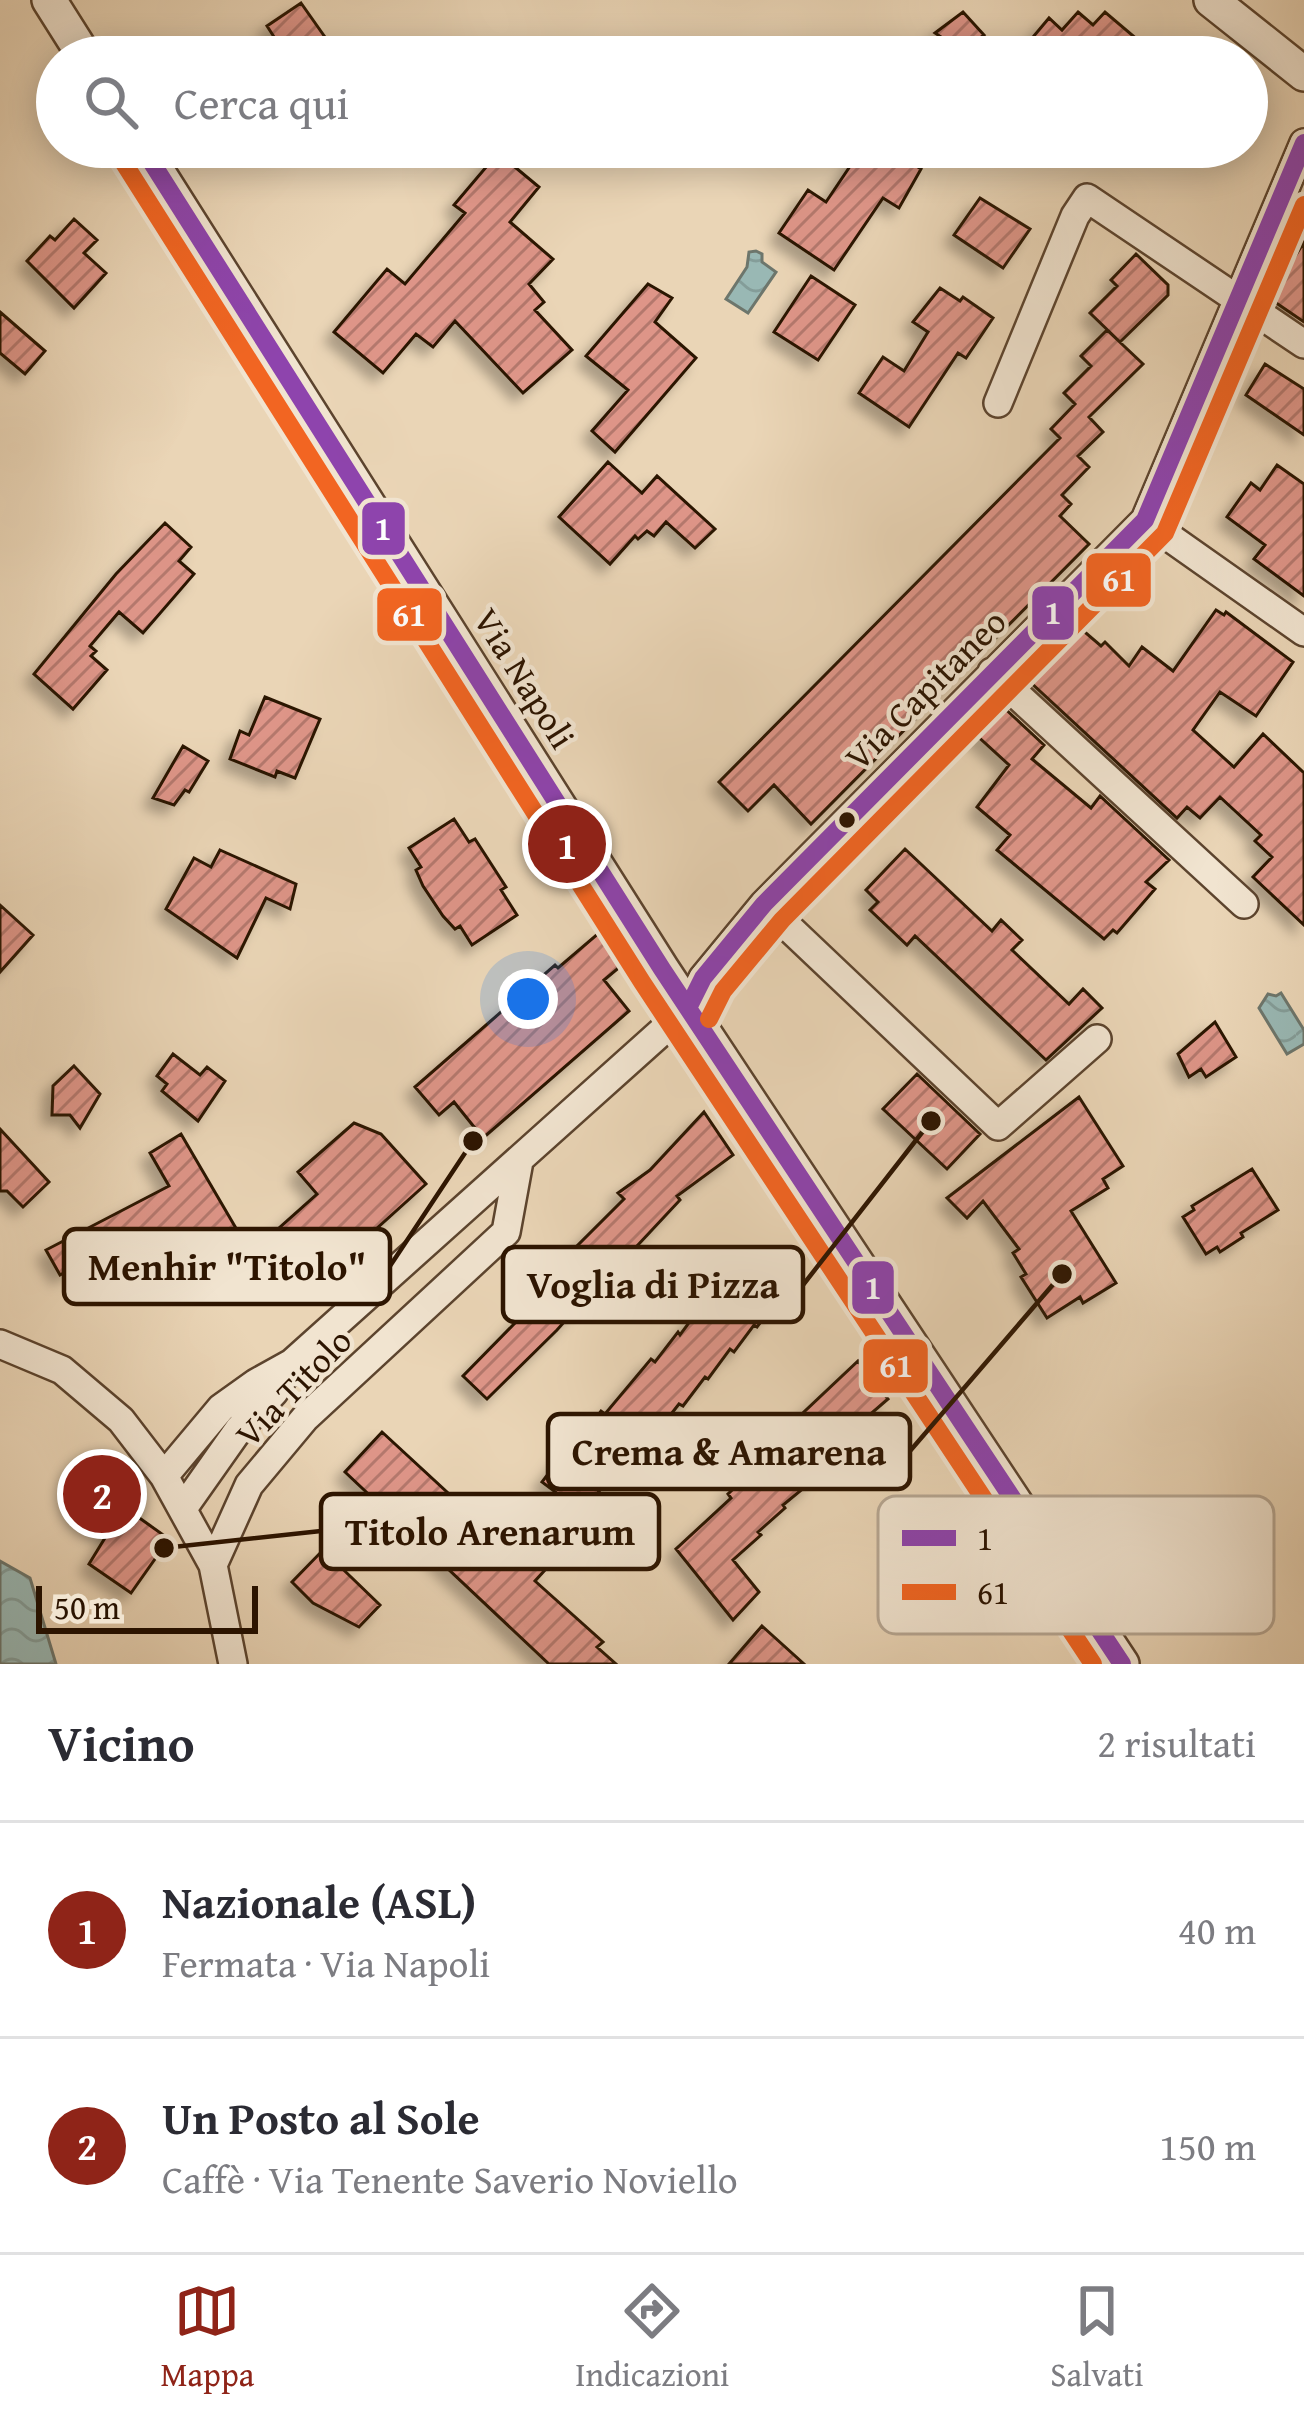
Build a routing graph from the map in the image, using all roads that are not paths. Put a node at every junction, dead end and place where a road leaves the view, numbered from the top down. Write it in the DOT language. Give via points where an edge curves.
graph roads {
  1 [pos="49,0"];
  2 [pos="1211,0"];
  3 [pos="72,36"];
  4 [pos="1256,36"];
  5 [pos="1268,45"];
  6 [pos="1304,74"];
  7 [pos="1304,143"];
  8 [pos="155,168"];
  9 [pos="1297,182"];
  10 [pos="1238,298"];
  11 [pos="1304,344"];
  12 [pos="998,403"];
  13 [pos="1145,520"];
  14 [pos="1304,632"];
  15 [pos="992,672"];
  16 [pos="764,904"];
  17 [pos="1244,904"];
  18 [pos="688,1008"];
  19 [pos="1097,1039"];
  20 [pos="519,1161"];
  21 [pos="0,1344"];
  22 [pos="292,1363"];
  23 [pos="164,1475"];
  24 [pos="1011,1496"];
  25 [pos="184,1507"];
  26 [pos="213,1565"];
  27 [pos="1102,1634"];
  28 [pos="233,1664"];
  29 [pos="1122,1664"];
  1 -- 3 [label="street"];
  2 -- 4 [label="street"];
  5 -- 6 [label="street"];
  7 -- 9 [label="street, Via Capitaneo"];
  8 -- 18 [label="street, Via Napoli"];
  9 -- 10 [label="street, Via Capitaneo"];
  10 -- 11 [label="street"];
  10 -- 12 [label="street" via="1087,198"];
  10 -- 13 [label="street, Via Capitaneo"];
  13 -- 14 [label="street"];
  13 -- 15 [label="street, Via Capitaneo"];
  15 -- 16 [label="street, Via Capitaneo"];
  15 -- 17 [label="street"];
  16 -- 18 [label="street, Via Capitaneo"];
  16 -- 19 [label="street" via="998,1126"];
  18 -- 20 [label="street, Via Titolo"];
  18 -- 24 [label="street, Via Napoli"];
  20 -- 22 [label="street, Via Titolo"];
  20 -- 26 [label="street, Via Titolo" via="506,1232 304,1418 249,1485"];
  21 -- 23 [label="street" via="62,1370 121,1420"];
  22 -- 23 [label="street, Via Titolo" via="221,1408"];
  22 -- 25 [label="street, Via Titolo"];
  23 -- 25 [label="street"];
  25 -- 26 [label="street"];
  26 -- 28 [label="street"];
  27 -- 29 [label="street, Via Napoli"];
}
